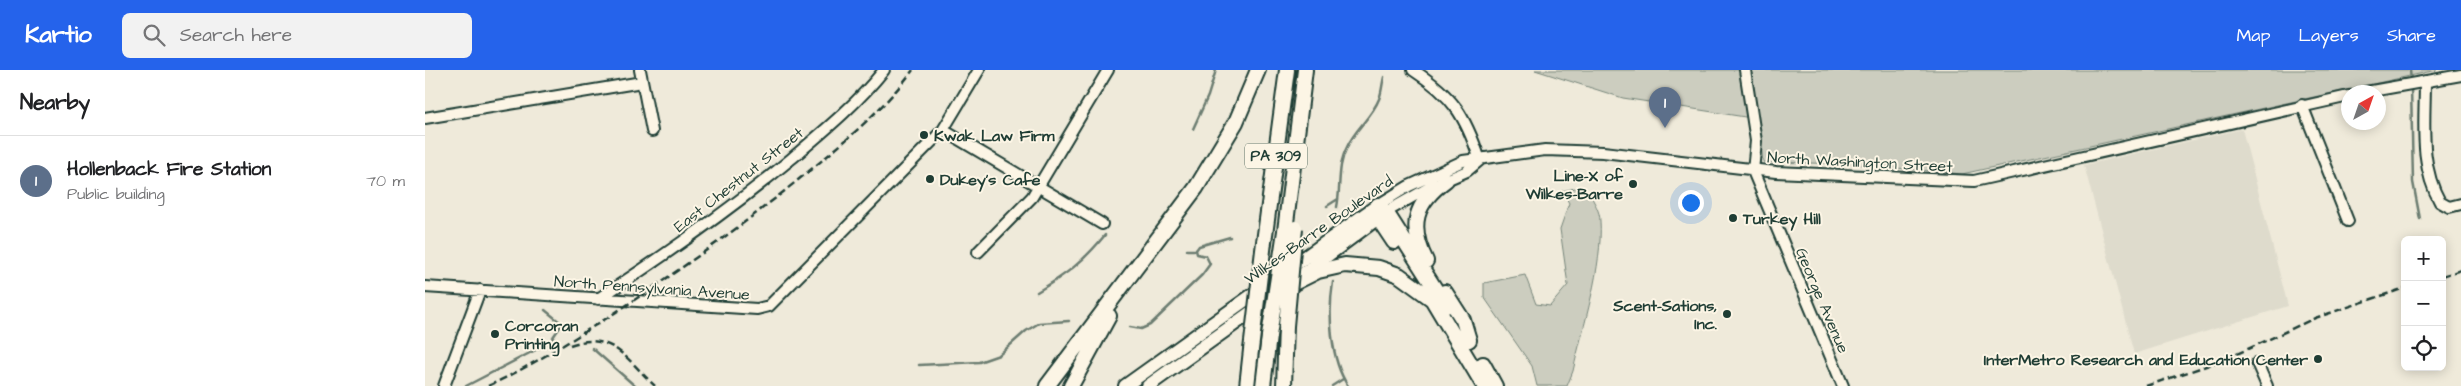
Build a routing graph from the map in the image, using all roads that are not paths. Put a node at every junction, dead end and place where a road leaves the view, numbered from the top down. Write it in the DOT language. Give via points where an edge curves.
graph roads {
  1 [pos="640,70"];
  2 [pos="884,70"];
  3 [pos="979,70"];
  4 [pos="1108,70"];
  5 [pos="1258,70"];
  6 [pos="1287,70"];
  7 [pos="1306,70"];
  8 [pos="1413,70"];
  9 [pos="1745,70"];
  10 [pos="2461,75"];
  11 [pos="2425,81"];
  12 [pos="642,82"];
  13 [pos="2386,88"];
  14 [pos="2341,98"];
  15 [pos="2303,105"];
  16 [pos="425,118"];
  17 [pos="943,130"];
  18 [pos="652,131"];
  19 [pos="1480,160"];
  20 [pos="1753,170"];
  21 [pos="1446,180"];
  22 [pos="1039,185"];
  23 [pos="2461,204"];
  24 [pos="1381,212"];
  25 [pos="2348,221"];
  26 [pos="1102,224"];
  27 [pos="1166,227"];
  28 [pos="1290,230"];
  29 [pos="978,252"];
  30 [pos="425,287"];
  31 [pos="1284,288"];
  32 [pos="480,290"];
  33 [pos="598,299"];
  34 [pos="1431,299"];
  35 [pos="1469,340"];
  36 [pos="2257,363"];
  37 [pos="444,386"];
  38 [pos="1047,386"];
  39 [pos="1071,386"];
  40 [pos="1125,386"];
  41 [pos="1148,386"];
  42 [pos="1247,386"];
  43 [pos="1263,386"];
  44 [pos="1284,386"];
  45 [pos="1485,386"];
  46 [pos="1495,386"];
  47 [pos="1843,386"];
  48 [pos="2267,386"];
  1 -- 12 [label="street"];
  2 -- 33 [label="street, East Chestnut Street" via="845,113 767,179"];
  3 -- 17 [label="street, North Pennsylvania Avenue"];
  4 -- 22 [label="street"];
  5 -- 27 [label="highway" via="1219,153"];
  6 -- 42 [label="highway, PA 309, bridge"];
  7 -- 28 [label="highway, PA 309"];
  8 -- 19 [label="street" via="1438,86 1457,107 1471,132"];
  9 -- 20 [label="street" via="1755,141"];
  10 -- 11 [label="street"];
  11 -- 13 [label="street"];
  11 -- 23 [label="street" via="2424,148 2438,199 2449,207"];
  12 -- 16 [label="street"];
  12 -- 18 [label="street"];
  14 -- 15 [label="street, North Washington Street"];
  15 -- 20 [label="street, North Washington Street" via="1974,181"];
  15 -- 25 [label="street"];
  17 -- 22 [label="street"];
  17 -- 33 [label="street, North Pennsylvania Avenue" via="773,305 757,308"];
  19 -- 20 [label="street, North Washington Street" via="1522,152 1574,150"];
  19 -- 21 [label="street, Wilkes-Barre Boulevard" via="1467,171"];
  19 -- 24 [label="street, Wilkes-Barre Boulevard" via="1463,161 1434,173"];
  20 -- 47 [label="street, George Avenue"];
  21 -- 24 [label="street, Wilkes-Barre Boulevard"];
  21 -- 35 [label="highway" via="1427,196 1419,208 1416,233 1419,247 1463,320"];
  22 -- 26 [label="street"];
  22 -- 29 [label="street"];
  24 -- 31 [label="main road, Wilkes-Barre Boulevard"];
  24 -- 34 [label="highway"];
  24 -- 35 [label="highway"];
  24 -- 40 [label="main road, Wilkes-Barre Boulevard"];
  27 -- 38 [label="highway"];
  27 -- 39 [label="highway" via="1111,314"];
  28 -- 43 [label="highway, PA 309, bridge" via="1269,336"];
  28 -- 44 [label="highway, bridge"];
  30 -- 32 [label="street, North Pennsylvania Avenue"];
  31 -- 34 [label="highway" via="1328,268 1363,265 1399,275"];
  31 -- 41 [label="main road, Wilkes-Barre Boulevard"];
  32 -- 33 [label="street, North Pennsylvania Avenue"];
  32 -- 37 [label="street"];
  34 -- 45 [label="highway"];
  35 -- 46 [label="highway"];
  36 -- 48 [label="street"];
}
